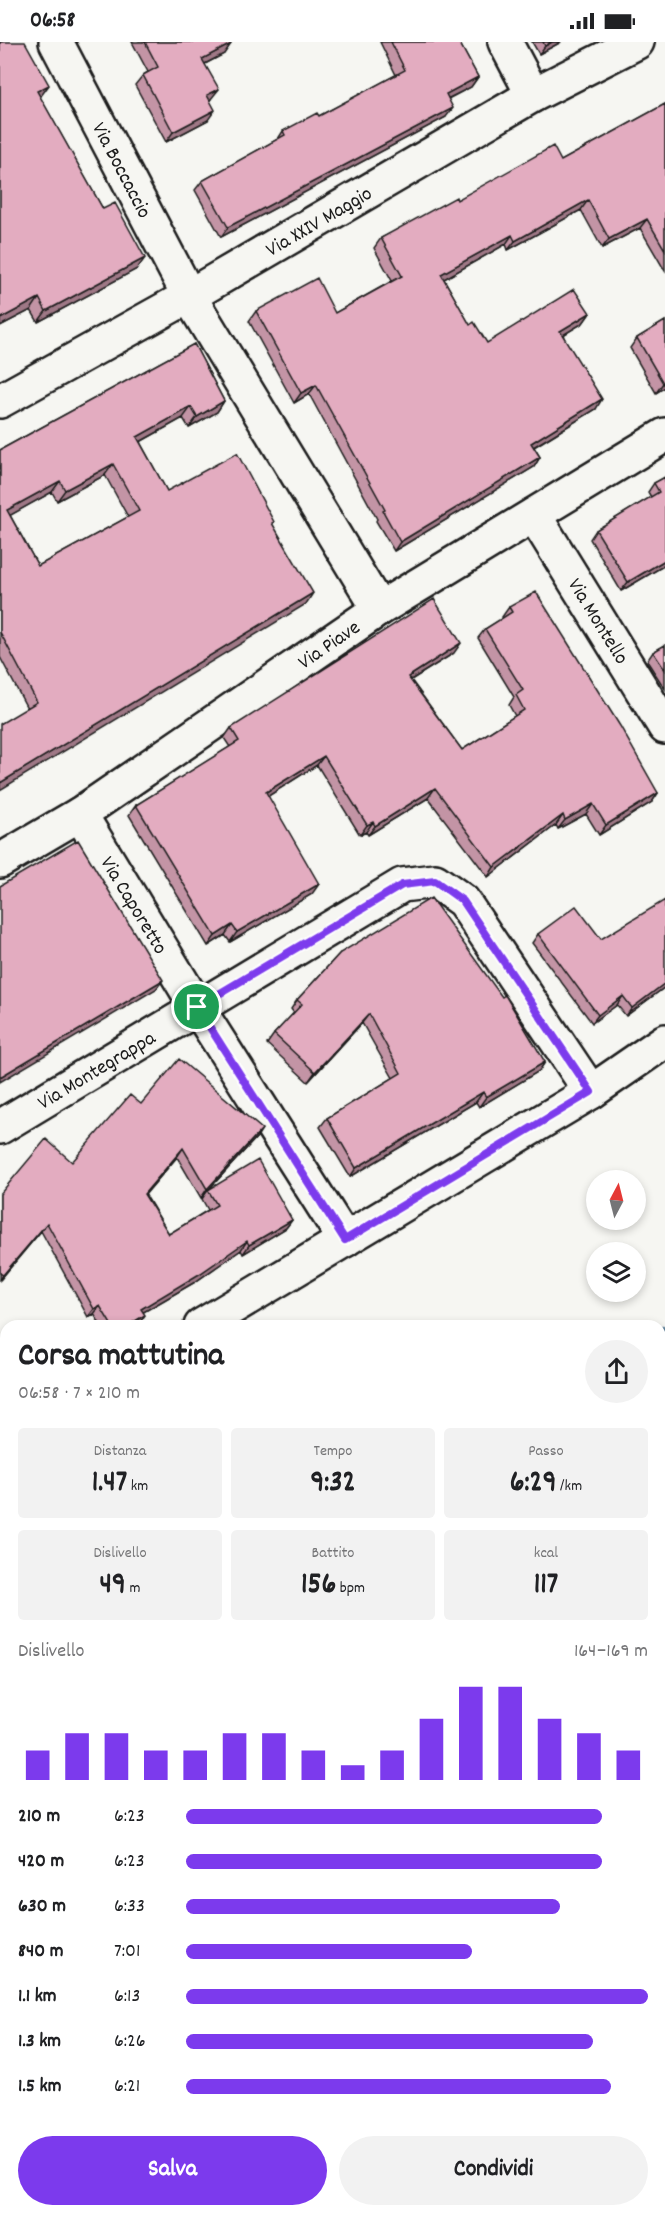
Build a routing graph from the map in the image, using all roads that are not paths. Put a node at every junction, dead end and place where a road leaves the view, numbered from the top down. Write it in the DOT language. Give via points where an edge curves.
graph roads {
  1 [pos="56,42"];
  2 [pos="505,42"];
  3 [pos="637,42"];
  4 [pos="533,95"];
  5 [pos="189,296"];
  6 [pos="0,401"];
  7 [pos="665,435"];
  8 [pos="534,515"];
  9 [pos="379,609"];
  10 [pos="665,727"];
  11 [pos="80,814"];
  12 [pos="0,861"];
  13 [pos="197,1007"];
  14 [pos="665,1041"];
  15 [pos="591,1092"];
  16 [pos="0,1127"];
  17 [pos="345,1240"];
  18 [pos="211,1320"];
  1 -- 5 [label="street, Via Boccaccio"];
  2 -- 4 [label="street"];
  3 -- 4 [label="street, Via XXIV Maggio"];
  4 -- 5 [label="street, Via XXIV Maggio"];
  5 -- 6 [label="street, Via XXIV Maggio"];
  5 -- 9 [label="street, Via Boccaccio"];
  7 -- 8 [label="street, Via Piave"];
  8 -- 9 [label="street, Via Piave"];
  8 -- 10 [label="street, Via Montello"];
  9 -- 11 [label="street, Via Piave"];
  11 -- 12 [label="street, Via Piave"];
  11 -- 13 [label="street, Via Caporetto"];
  13 -- 15 [label="street, Via Montegrappa" via="402,885 435,881 463,901"];
  13 -- 16 [label="street, Via Montegrappa"];
  13 -- 17 [label="street, Via Caporetto"];
  14 -- 15 [label="street"];
  15 -- 17 [label="street"];
  17 -- 18 [label="street"];
}
